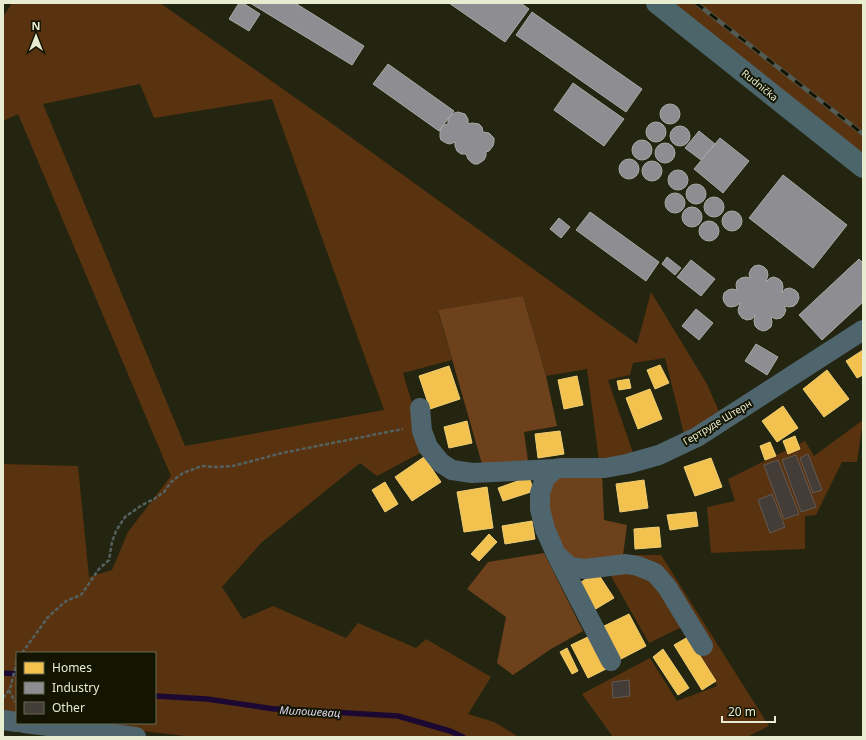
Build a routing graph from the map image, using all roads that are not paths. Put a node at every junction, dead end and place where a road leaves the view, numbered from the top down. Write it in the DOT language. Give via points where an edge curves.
graph roads {
  1 [pos="658,3"];
  2 [pos="863,167"];
  3 [pos="863,330"];
  4 [pos="420,408"];
  5 [pos="555,469"];
  6 [pos="556,554"];
  7 [pos="703,646"];
  8 [pos="611,661"];
  9 [pos="3,720"];
  10 [pos="16,722"];
  11 [pos="31,724"];
  12 [pos="105,735"];
  13 [pos="136,737"];
  1 -- 2 [label="street, Rudnička"];
  3 -- 5 [label="street, Гертруде Штерн" via="697,437 659,455 605,468"];
  4 -- 5 [label="street, Гертруде Штерн" via="422,431 428,447 452,470 472,473"];
  5 -- 6 [label="street" via="545,478 540,494 540,509"];
  6 -- 7 [label="street" via="570,567 585,569 626,564 655,573 668,587"];
  6 -- 8 [label="street"];
  9 -- 10 [label="street"];
  11 -- 12 [label="street"];
  12 -- 13 [label="street"];
}
